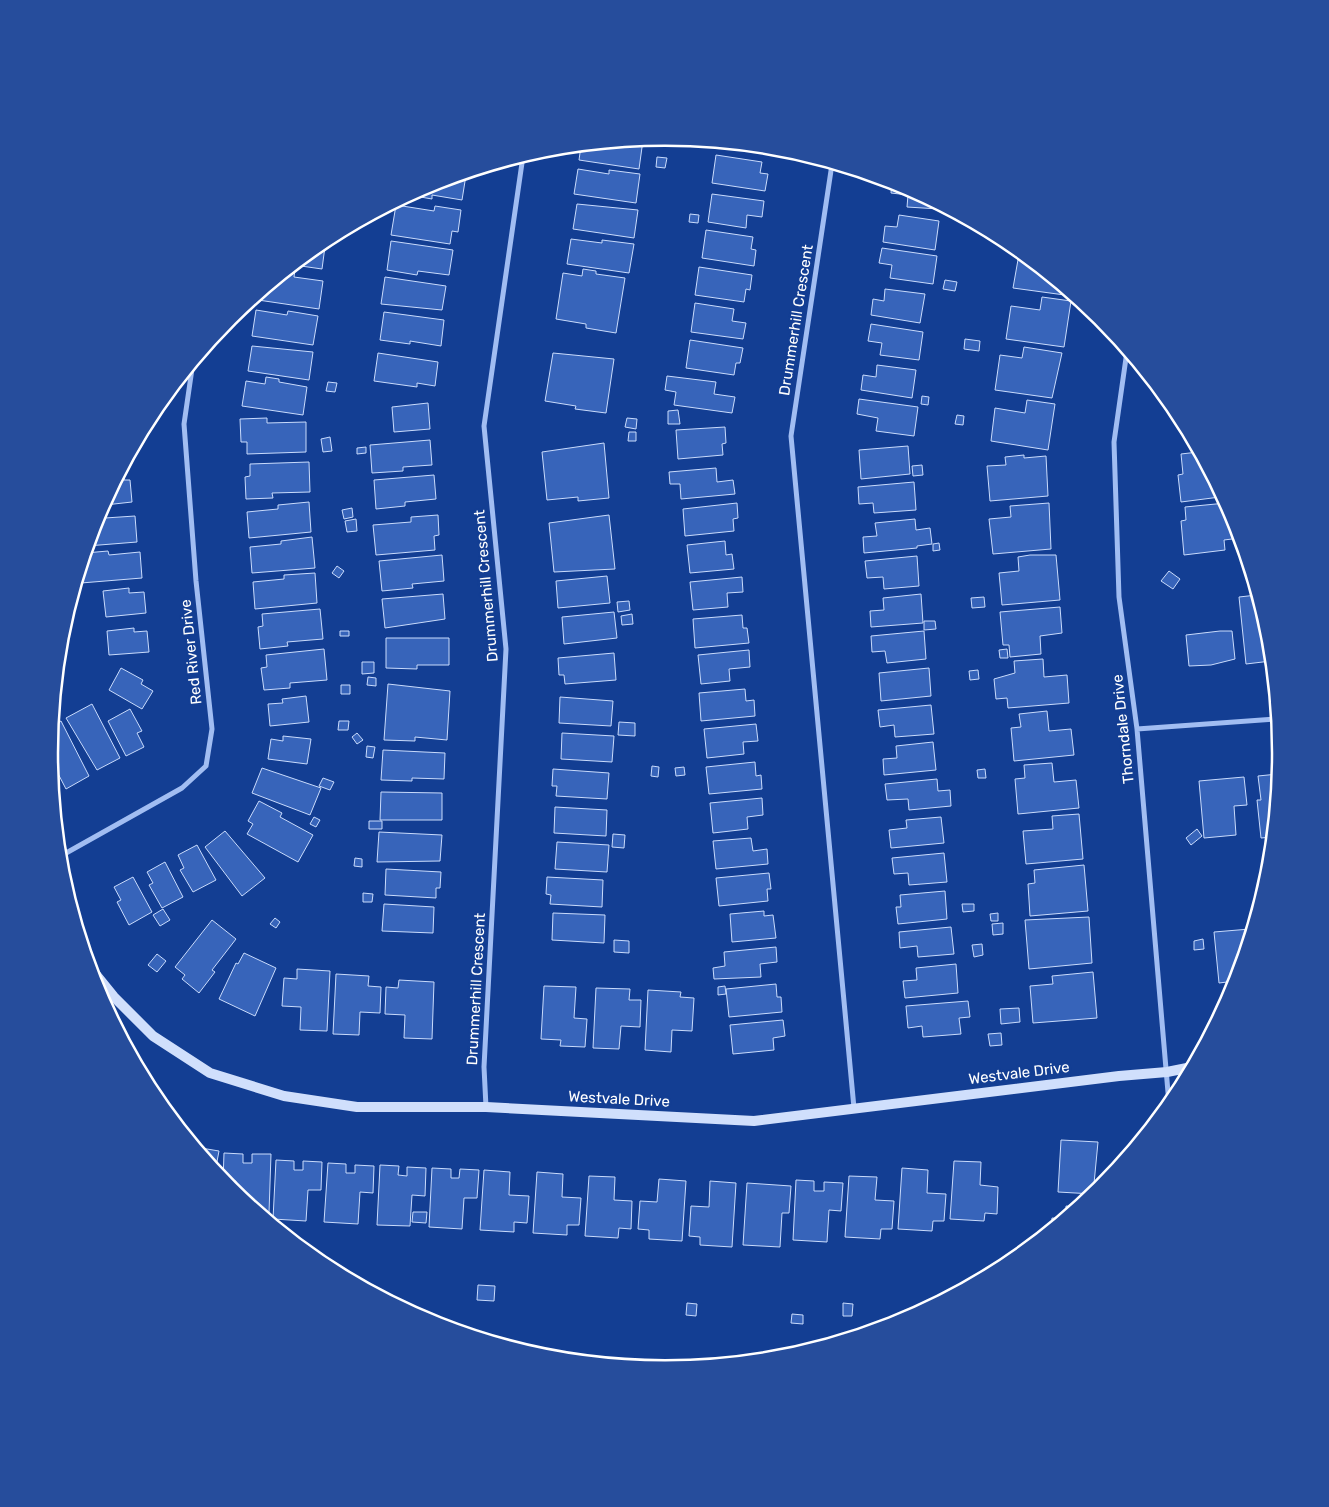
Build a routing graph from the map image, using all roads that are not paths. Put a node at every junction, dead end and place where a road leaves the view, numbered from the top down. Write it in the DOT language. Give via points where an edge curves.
graph roads {
  1 [pos="523,163"];
  2 [pos="831,170"];
  3 [pos="1126,359"];
  4 [pos="191,374"];
  5 [pos="1270,719"];
  6 [pos="1137,729"];
  7 [pos="66,852"];
  8 [pos="103,984"];
  9 [pos="1183,1069"];
  10 [pos="1167,1072"];
  11 [pos="1168,1092"];
  12 [pos="486,1108"];
  13 [pos="854,1108"];
  1 -- 12 [label="street, Drummerhill Crescent" via="484,426 506,649 484,1067"];
  2 -- 13 [label="street, Drummerhill Crescent" via="791,436"];
  3 -- 6 [label="street, Thorndale Drive" via="1114,442 1119,597"];
  4 -- 7 [label="street, Red River Drive" via="184,424 212,728 206,766 182,788"];
  5 -- 6 [label="street"];
  6 -- 10 [label="street, Thorndale Drive"];
  8 -- 12 [label="street, Westvale Drive" via="153,1036 210,1073 284,1096 357,1106"];
  9 -- 10 [label="street, Westvale Drive"];
  10 -- 11 [label="street, Thorndale Drive"];
  10 -- 13 [label="street, Westvale Drive"];
  12 -- 13 [label="street, Westvale Drive" via="754,1121"];
}
